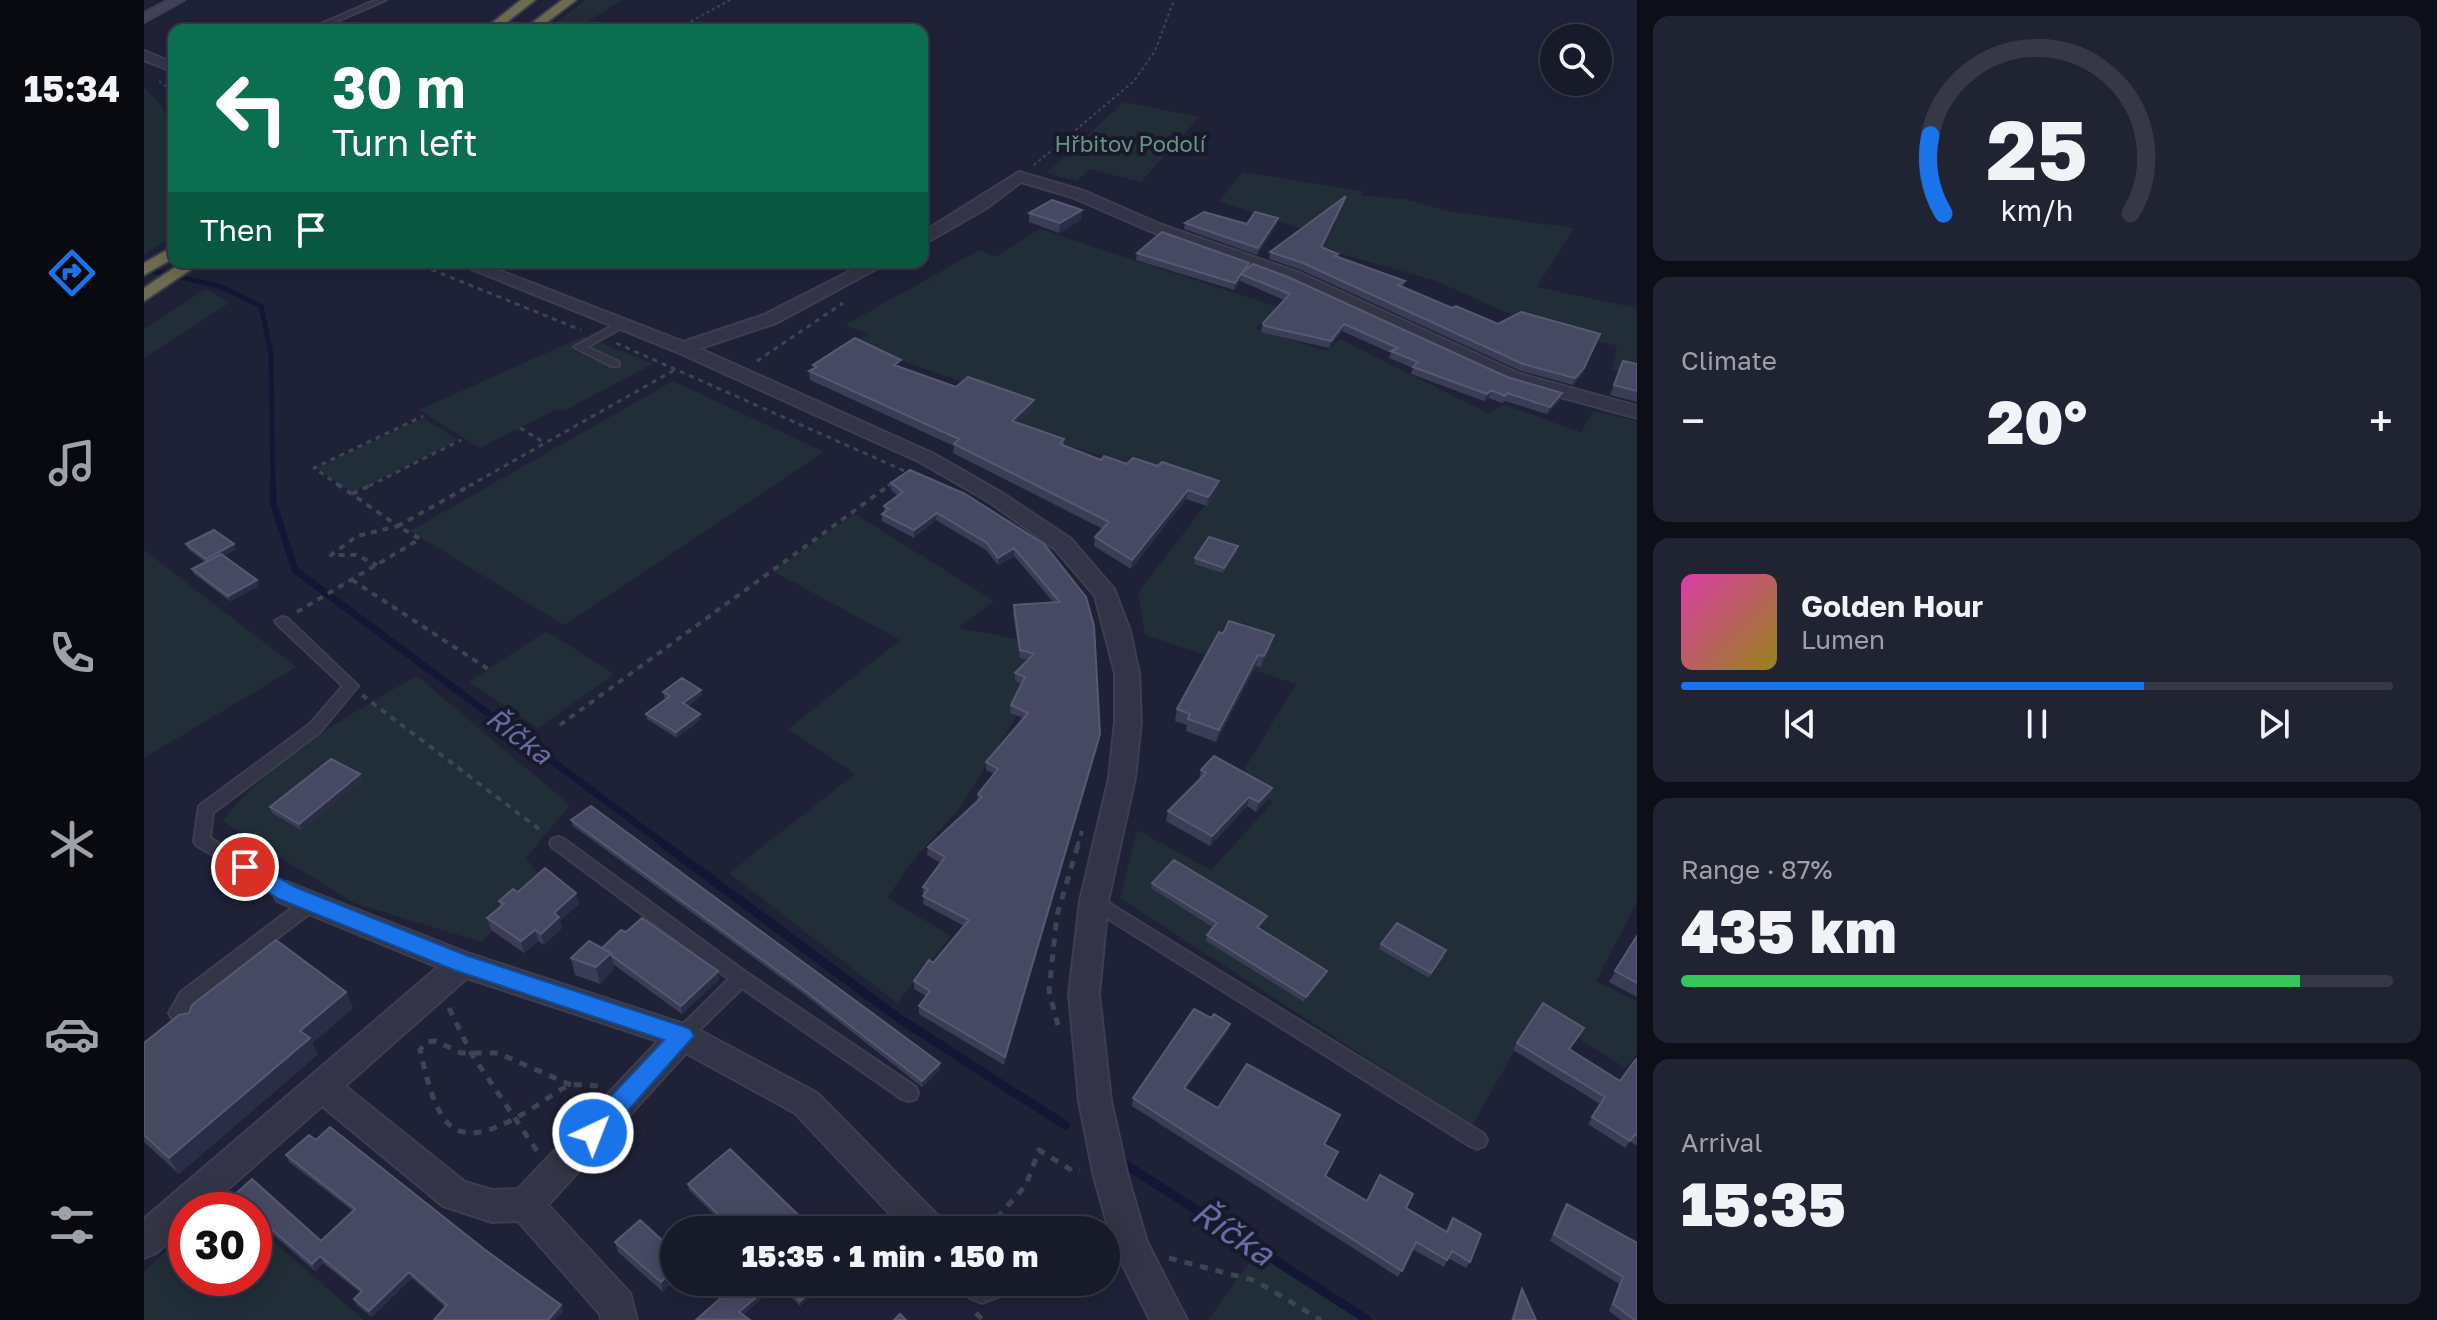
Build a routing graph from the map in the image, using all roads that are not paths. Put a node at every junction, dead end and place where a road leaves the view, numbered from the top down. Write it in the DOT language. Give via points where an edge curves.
graph roads {
  1 [pos="178,0"];
  2 [pos="382,0"];
  3 [pos="529,0"];
  4 [pos="554,0"];
  5 [pos="570,0"];
  6 [pos="144,16"];
  7 [pos="325,24"];
  8 [pos="497,24"];
  9 [pos="524,24"];
  10 [pos="537,24"];
  11 [pos="146,55"];
  12 [pos="168,65"];
  13 [pos="928,236"];
  14 [pos="168,255"];
  15 [pos="185,268"];
  16 [pos="477,268"];
  17 [pos="869,268"];
  18 [pos="144,270"];
  19 [pos="144,296"];
  20 [pos="621,324"];
  21 [pos="680,358"];
  22 [pos="615,364"];
  23 [pos="1637,412"];
  24 [pos="282,621"];
  25 [pos="558,843"];
  26 [pos="299,898"];
  27 [pos="1094,901"];
  28 [pos="462,964"];
  29 [pos="741,978"];
  30 [pos="189,1023"];
  31 [pos="682,1036"];
  32 [pos="322,1086"];
  33 [pos="909,1093"];
  34 [pos="1477,1140"];
  35 [pos="526,1205"];
  36 [pos="915,1216"];
  37 [pos="1111,1216"];
  38 [pos="144,1241"];
  39 [pos="1120,1249"];
  40 [pos="619,1320"];
  41 [pos="1169,1320"];
  1 -- 6 [label="main road"];
  2 -- 7 [label="lane"];
  3 -- 8 [label="highway"];
  4 -- 9 [label="highway"];
  5 -- 10 [label="highway"];
  11 -- 12 [label="street"];
  13 -- 23 [label="street" via="1019,177 1078,194 1294,277 1513,378"];
  14 -- 18 [label="highway"];
  15 -- 19 [label="highway"];
  16 -- 20 [label="street"];
  17 -- 21 [label="street"];
  20 -- 21 [label="street"];
  20 -- 22 [label="lane" via="579,347"];
  21 -- 27 [label="street" via="739,373 917,465 995,497 1063,544 1106,594 1127,673 1128,722 1122,778"];
  24 -- 26 [label="lane" via="351,686 315,728 205,810 202,841"];
  25 -- 29 [label="lane"];
  26 -- 28 [label="street"];
  26 -- 30 [label="lane" via="187,997 178,1013"];
  27 -- 34 [label="lane"];
  27 -- 37 [label="street" via="1084,994 1100,1120 1100,1174"];
  28 -- 31 [label="street"];
  28 -- 32 [label="street"];
  29 -- 31 [label="lane"];
  29 -- 33 [label="lane"];
  31 -- 35 [label="street"];
  31 -- 36 [label="street" via="806,1103"];
  32 -- 35 [label="street" via="455,1195 492,1206"];
  32 -- 38 [label="street"];
  35 -- 40 [label="street" via="617,1306"];
  39 -- 41 [label="street"];
}
